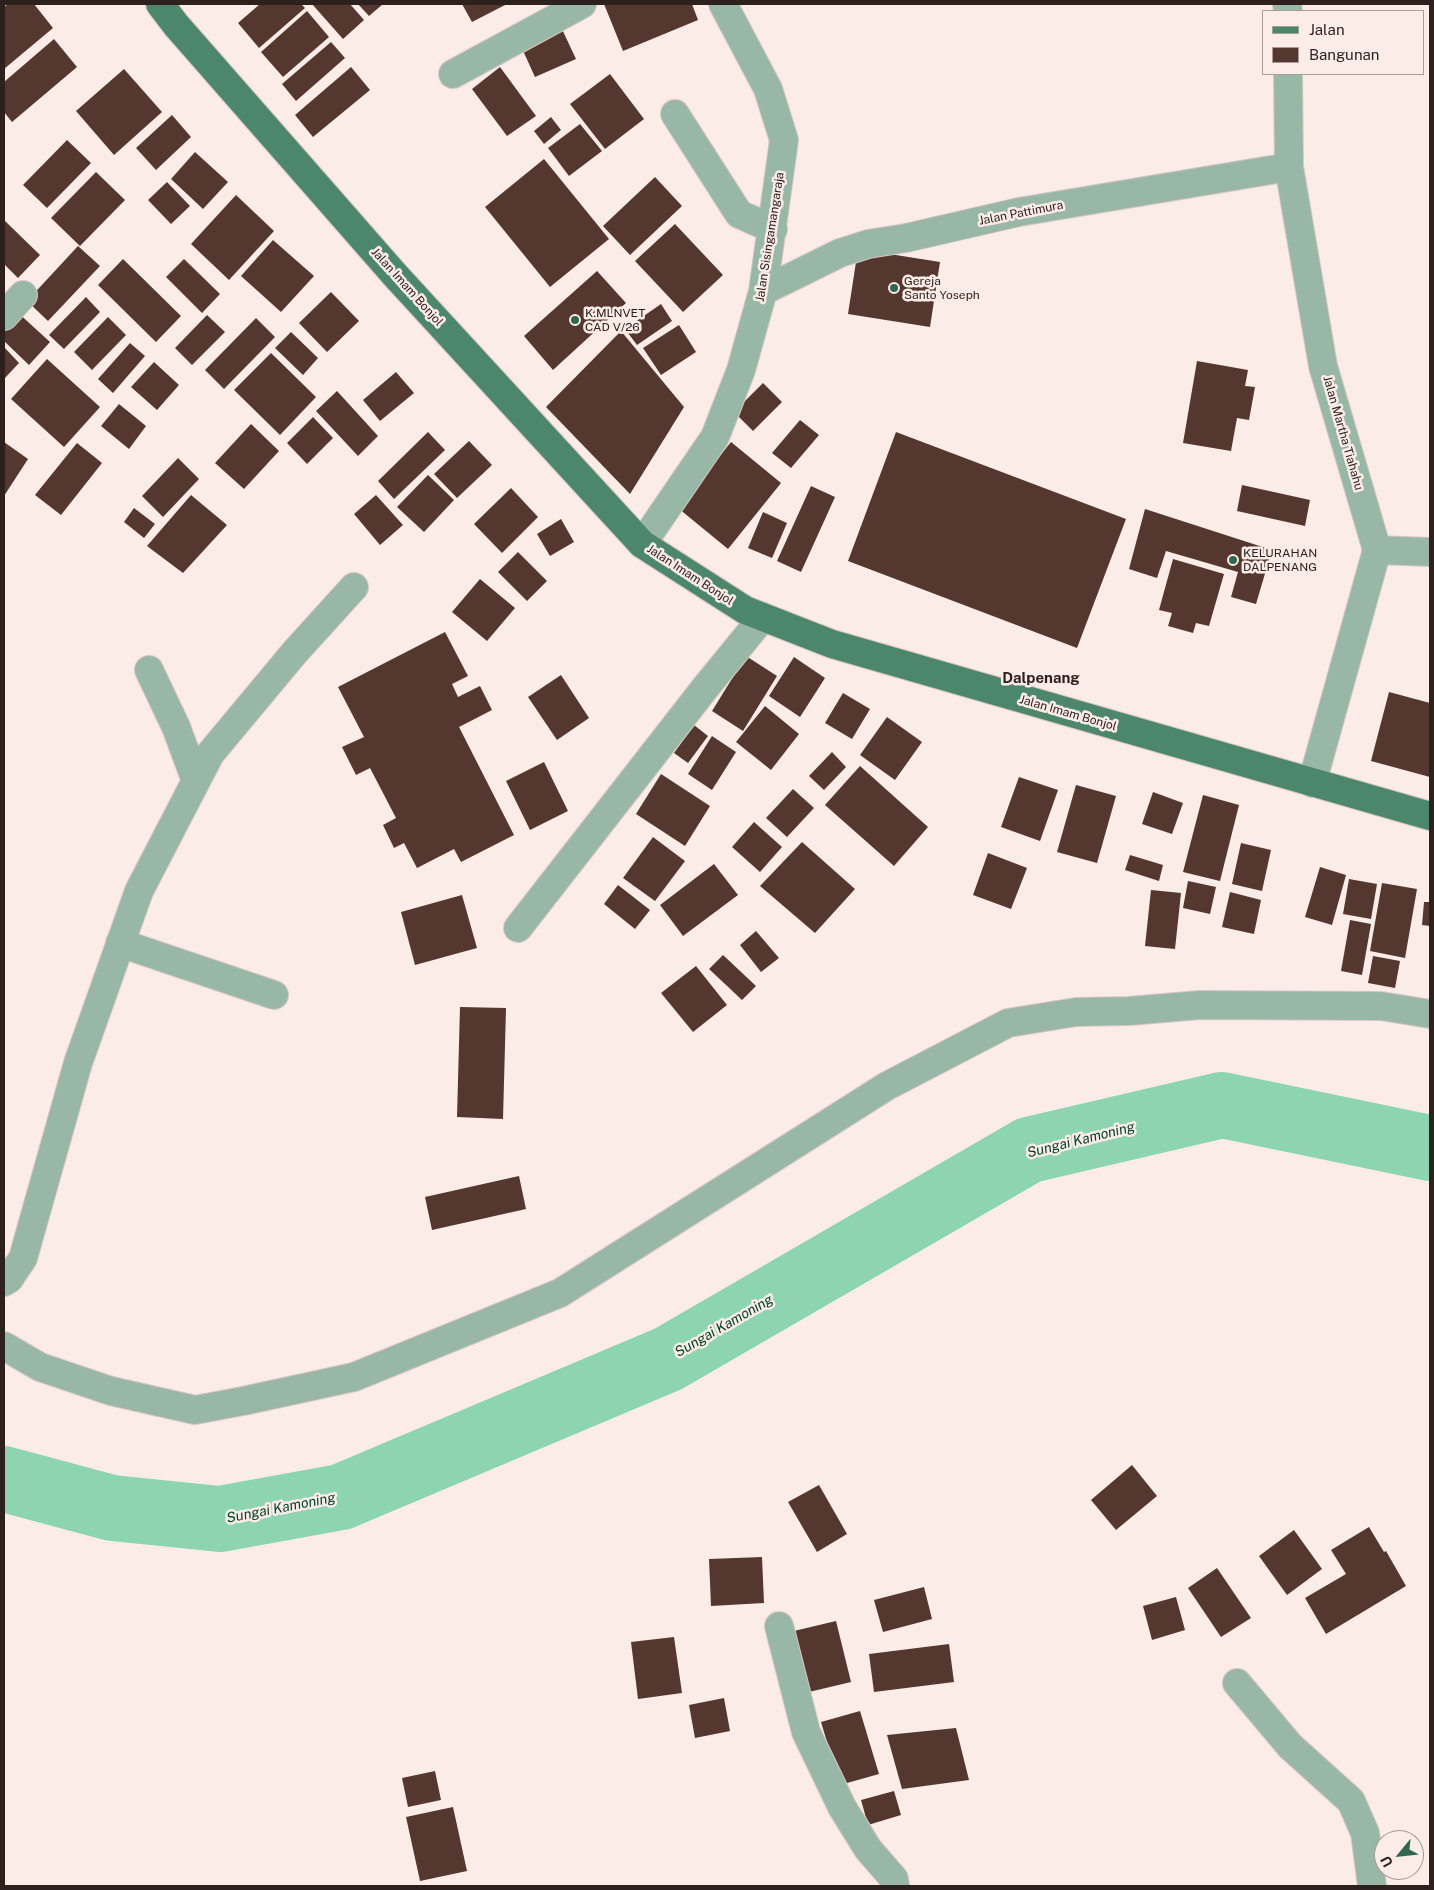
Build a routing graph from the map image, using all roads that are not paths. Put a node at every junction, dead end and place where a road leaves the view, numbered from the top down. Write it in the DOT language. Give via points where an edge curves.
graph roads {
  1 [pos="160,4"];
  2 [pos="582,4"];
  3 [pos="723,4"];
  4 [pos="453,74"];
  5 [pos="1288,75"];
  6 [pos="675,114"];
  7 [pos="1289,167"];
  8 [pos="773,229"];
  9 [pos="763,291"];
  10 [pos="24,295"];
  11 [pos="4,316"];
  12 [pos="642,544"];
  13 [pos="1377,550"];
  14 [pos="1430,552"];
  15 [pos="354,586"];
  16 [pos="763,617"];
  17 [pos="149,670"];
  18 [pos="196,781"];
  19 [pos="1312,784"];
  20 [pos="1430,816"];
  21 [pos="518,928"];
  22 [pos="120,943"];
  23 [pos="274,995"];
  24 [pos="1430,1014"];
  25 [pos="4,1282"];
  26 [pos="4,1346"];
  27 [pos="778,1626"];
  28 [pos="1237,1682"];
  29 [pos="895,1886"];
  30 [pos="1372,1886"];
  1 -- 12 [label="main road, Jalan Imam Bonjol" via="395,274"];
  2 -- 4 [label="street"];
  3 -- 8 [label="street, Jalan Sisingamangaraja" via="768,89 784,140"];
  5 -- 7 [label="street, Jalan Martha Tiahahu"];
  6 -- 8 [label="street" via="739,214"];
  7 -- 9 [label="street, Jalan Pattimura" via="1019,212 868,244 840,253"];
  7 -- 13 [label="street, Jalan Martha Tiahahu" via="1323,366"];
  8 -- 9 [label="street, Jalan Sisingamangaraja"];
  9 -- 12 [label="street, Jalan Sisingamangaraja" via="742,370 715,437"];
  10 -- 11 [label="street"];
  12 -- 16 [label="main road, Jalan Imam Bonjol" via="745,610"];
  13 -- 14 [label="street"];
  13 -- 19 [label="street"];
  15 -- 18 [label="street" via="210,754"];
  16 -- 19 [label="main road, Jalan Imam Bonjol" via="832,644"];
  16 -- 21 [label="street"];
  17 -- 18 [label="street" via="176,727"];
  18 -- 22 [label="street" via="139,891"];
  19 -- 20 [label="main road, Jalan Imam Bonjol"];
  22 -- 23 [label="street"];
  22 -- 25 [label="street" via="78,1063 24,1258"];
  24 -- 26 [label="street" via="1381,1006 1200,1004 1076,1012 1008,1023 887,1086 560,1293 354,1377 195,1410 112,1391 40,1367"];
  27 -- 29 [label="street" via="806,1732 842,1807 868,1848 894,1879"];
  28 -- 30 [label="street" via="1290,1746 1351,1801 1365,1833"];
}
